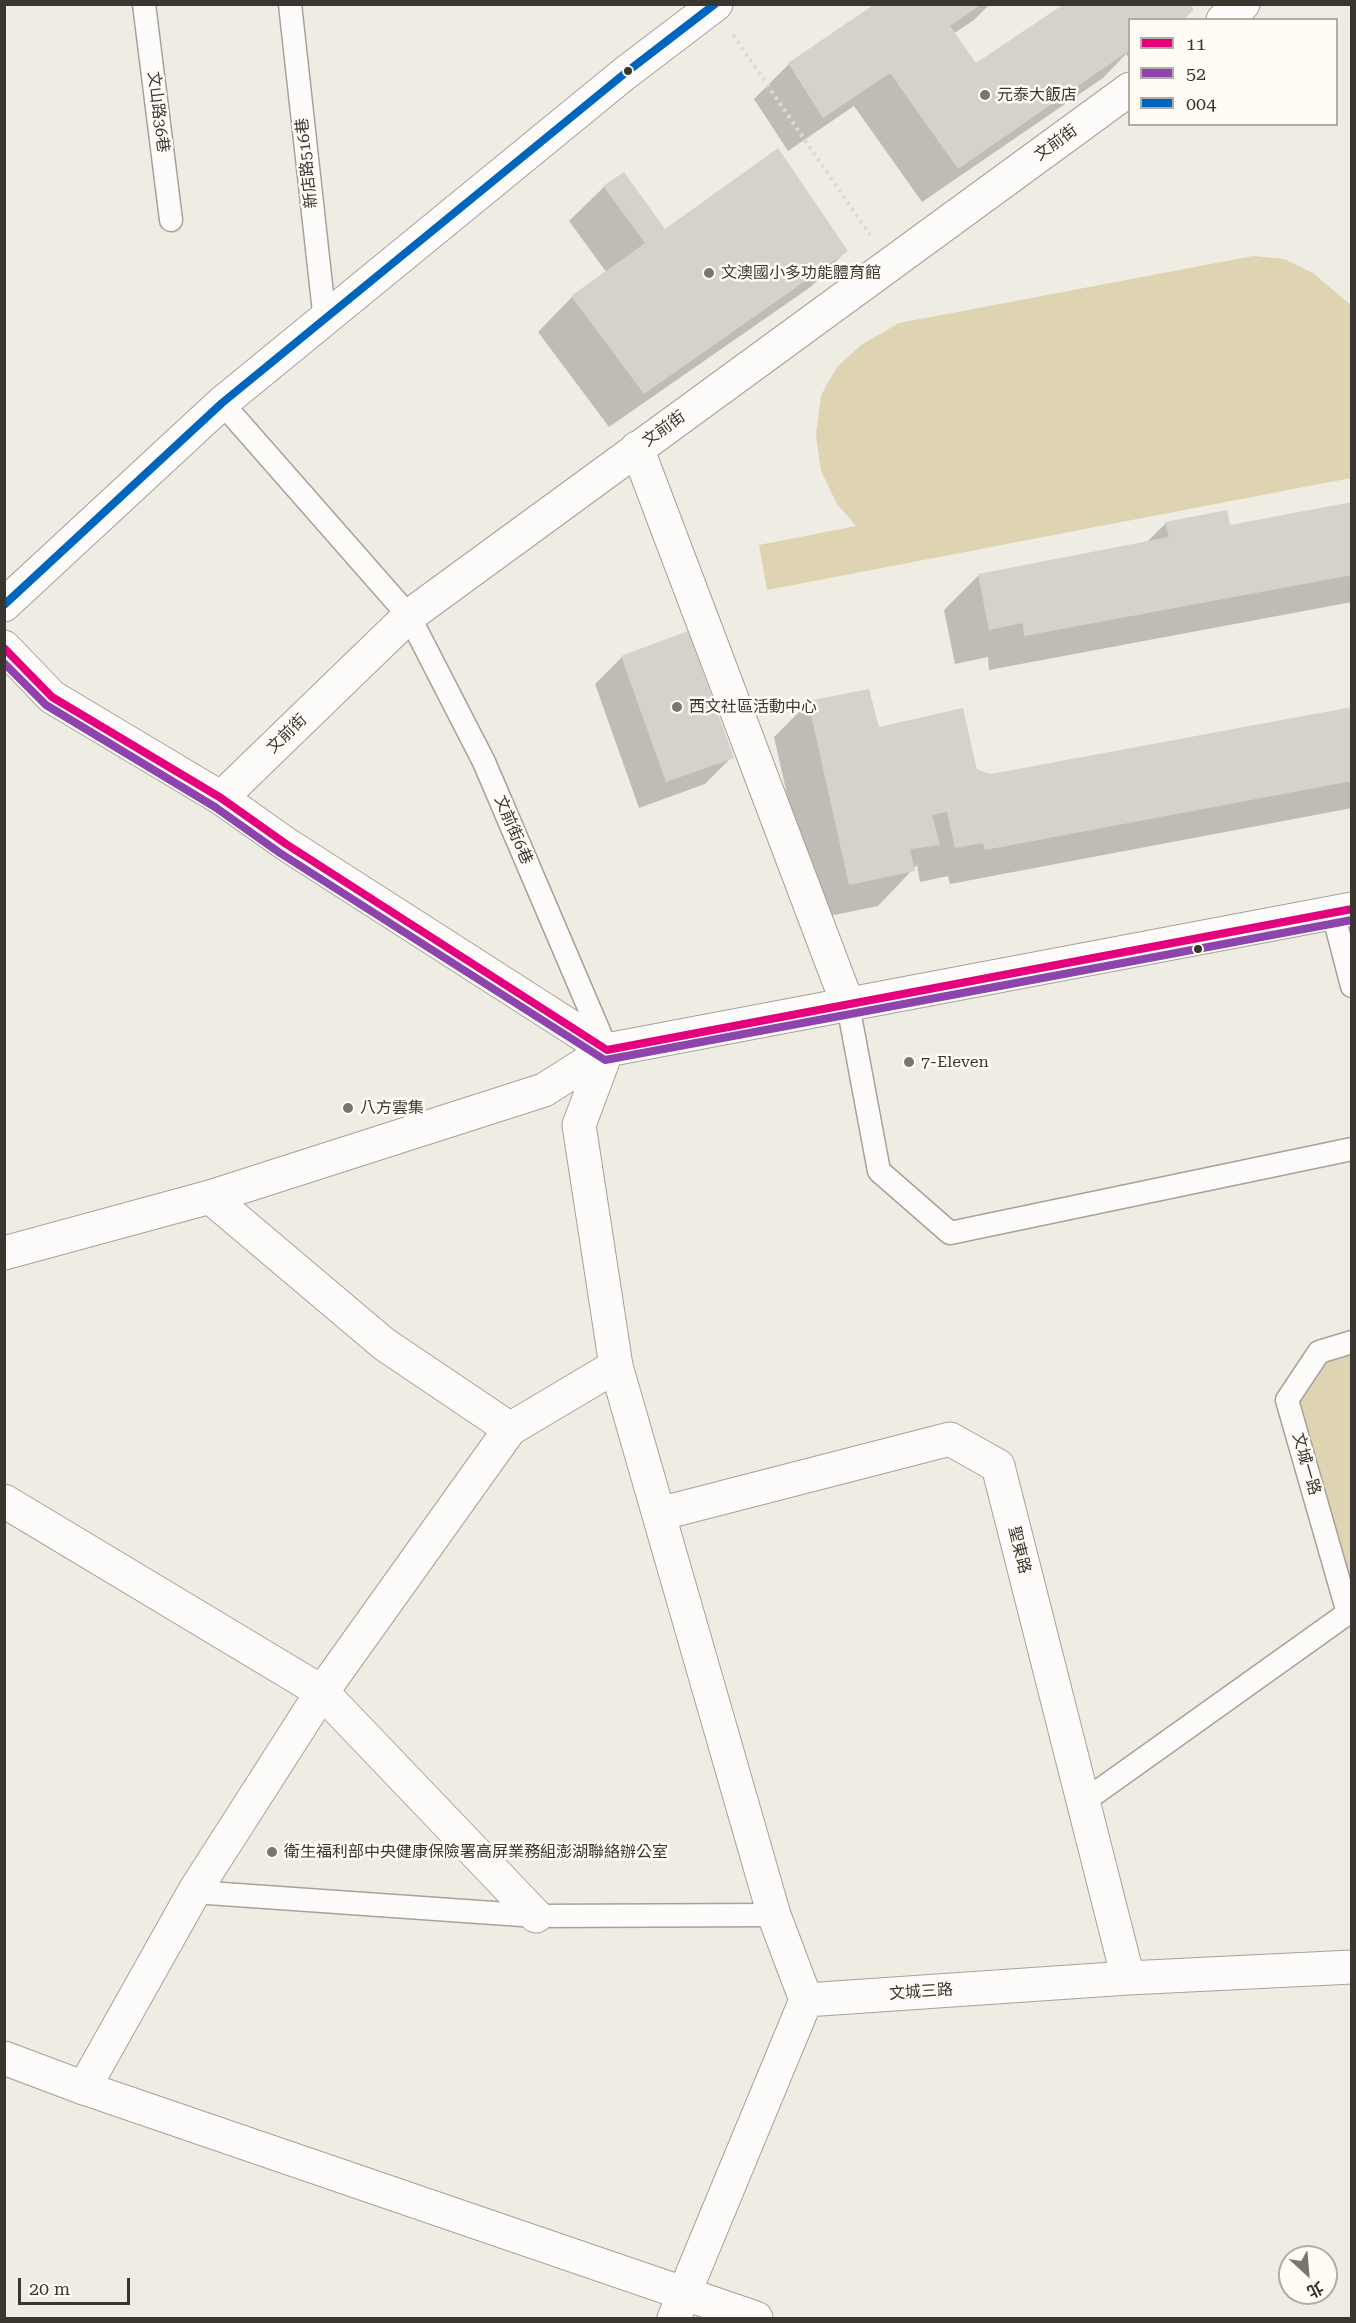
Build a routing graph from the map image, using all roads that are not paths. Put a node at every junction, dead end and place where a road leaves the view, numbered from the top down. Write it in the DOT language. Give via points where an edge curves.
graph roads {
  1 [pos="144,4"];
  2 [pos="290,4"];
  3 [pos="1243,4"];
  4 [pos="715,6"];
  5 [pos="1226,18"];
  6 [pos="1128,89"];
  7 [pos="171,220"];
  8 [pos="325,321"];
  9 [pos="222,403"];
  10 [pos="637,448"];
  11 [pos="4,605"];
  12 [pos="410,616"];
  13 [pos="4,647"];
  14 [pos="221,798"];
  15 [pos="1342,911"];
  16 [pos="1352,986"];
  17 [pos="848,1005"];
  18 [pos="607,1050"];
  19 [pos="1352,1149"];
  20 [pos="210,1197"];
  21 [pos="4,1253"];
  22 [pos="1352,1342"];
  23 [pos="616,1366"];
  24 [pos="510,1429"];
  25 [pos="4,1500"];
  26 [pos="659,1514"];
  27 [pos="1350,1614"];
  28 [pos="322,1692"];
  29 [pos="1083,1802"];
  30 [pos="194,1892"];
  31 [pos="536,1916"];
  32 [pos="774,1916"];
  33 [pos="1352,1967"];
  34 [pos="1128,1978"];
  35 [pos="806,2000"];
  36 [pos="4,2058"];
  37 [pos="84,2088"];
  38 [pos="680,2306"];
  39 [pos="756,2319"];
  1 -- 7 [label="lane, 文山路36巷"];
  2 -- 8 [label="lane, 新店路516巷"];
  3 -- 5 [label="street"];
  4 -- 8 [label="street" via="624,74"];
  6 -- 10 [label="street, 文前街"];
  8 -- 9 [label="street"];
  9 -- 11 [label="street"];
  9 -- 12 [label="lane, 文前街6巷"];
  10 -- 12 [label="street, 文前街"];
  10 -- 17 [label="street"];
  12 -- 14 [label="street, 文前街"];
  12 -- 18 [label="lane, 文前街6巷" via="484,762"];
  13 -- 14 [label="street" via="52,697"];
  14 -- 18 [label="street"];
  15 -- 16 [label="lane"];
  15 -- 17 [label="street"];
  17 -- 18 [label="street"];
  17 -- 19 [label="lane" via="879,1171 950,1233"];
  18 -- 20 [label="street" via="544,1090"];
  18 -- 23 [label="street" via="579,1125"];
  20 -- 21 [label="street"];
  20 -- 24 [label="street" via="384,1344"];
  22 -- 27 [label="lane, 文城一路" via="1319,1352 1287,1400"];
  23 -- 24 [label="street"];
  23 -- 26 [label="street"];
  24 -- 28 [label="street"];
  25 -- 28 [label="street"];
  26 -- 29 [label="street, 聖東路" via="950,1439 998,1466"];
  26 -- 32 [label="street"];
  27 -- 29 [label="lane"];
  28 -- 30 [label="street"];
  28 -- 31 [label="street"];
  29 -- 34 [label="street, 聖東路"];
  30 -- 31 [label="lane"];
  30 -- 37 [label="street"];
  31 -- 32 [label="lane"];
  32 -- 35 [label="street"];
  33 -- 34 [label="street, 文城三路"];
  34 -- 35 [label="street, 文城三路"];
  35 -- 38 [label="street"];
  36 -- 37 [label="street"];
  37 -- 38 [label="street"];
  38 -- 39 [label="street"];
}
